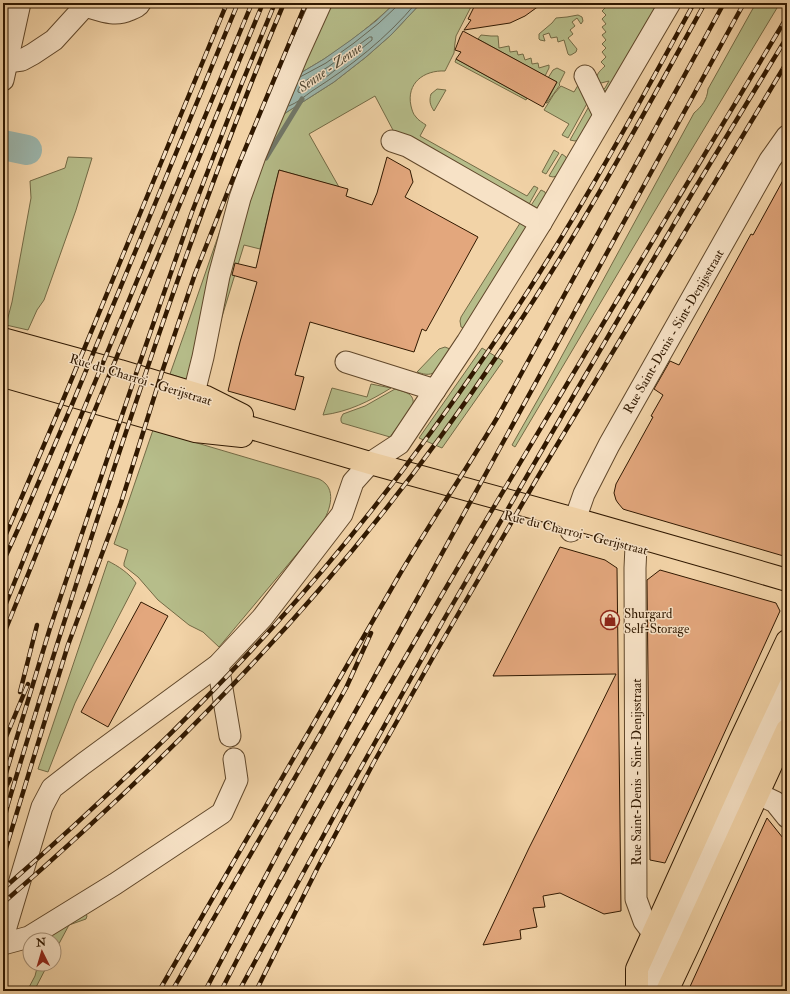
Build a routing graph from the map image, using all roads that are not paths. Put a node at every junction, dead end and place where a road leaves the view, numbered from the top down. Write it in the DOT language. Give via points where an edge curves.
graph roads {
  1 [pos="20,3"];
  2 [pos="140,3"];
  3 [pos="321,3"];
  4 [pos="670,3"];
  5 [pos="84,4"];
  6 [pos="4,68"];
  7 [pos="585,76"];
  8 [pos="604,115"];
  9 [pos="787,136"];
  10 [pos="392,141"];
  11 [pos="541,223"];
  12 [pos="3,339"];
  13 [pos="3,357"];
  14 [pos="346,362"];
  15 [pos="3,376"];
  16 [pos="435,390"];
  17 [pos="194,393"];
  18 [pos="297,442"];
  19 [pos="370,463"];
  20 [pos="575,521"];
  21 [pos="636,546"];
  22 [pos="787,571"];
  23 [pos="787,580"];
  24 [pos="787,591"];
  25 [pos="787,641"];
  26 [pos="218,665"];
  27 [pos="787,685"];
  28 [pos="787,730"];
  29 [pos="230,736"];
  30 [pos="234,759"];
  31 [pos="758,794"];
  32 [pos="787,817"];
  33 [pos="653,933"];
  34 [pos="3,937"];
  35 [pos="3,944"];
  36 [pos="651,989"];
  1 -- 6 [label="street"];
  2 -- 5 [label="street" via="124,13 108,13"];
  3 -- 17 [label="street" via="258,149 240,198 219,276"];
  4 -- 8 [label="street"];
  5 -- 6 [label="street" via="54,40"];
  7 -- 8 [label="street"];
  8 -- 11 [label="street"];
  9 -- 20 [label="street, Rue Saint-Denis - Sint-Denijsstraat" via="770,160 608,445 584,494"];
  10 -- 11 [label="street" via="407,146"];
  11 -- 16 [label="street"];
  12 -- 17 [label="main road, Rue du Charroi - Gerijstraat"];
  13 -- 18 [label="main road, Rue du Charroi - Gerijstraat"];
  14 -- 16 [label="street"];
  15 -- 18 [label="main road, Rue du Charroi - Gerijstraat" via="195,431"];
  16 -- 19 [label="street" via="399,444"];
  17 -- 18 [label="main road, Rue du Charroi - Gerijstraat"];
  18 -- 19 [label="main road, Rue du Charroi - Gerijstraat"];
  19 -- 20 [label="main road, Rue du Charroi - Gerijstraat" via="419,468"];
  19 -- 26 [label="street" via="353,482 342,514 262,618"];
  20 -- 21 [label="main road, Rue du Charroi - Gerijstraat"];
  20 -- 22 [label="main road, Rue du Charroi - Gerijstraat"];
  20 -- 23 [label="main road, Rue du Charroi - Gerijstraat"];
  21 -- 24 [label="main road, Rue du Charroi - Gerijstraat"];
  21 -- 33 [label="street, Rue Saint-Denis - Sint-Denijsstraat" via="636,900 644,921"];
  25 -- 33 [label="main road"];
  26 -- 29 [label="street"];
  26 -- 34 [label="street" via="52,788 42,807"];
  27 -- 36 [label="street"];
  28 -- 31 [label="main road"];
  30 -- 35 [label="street" via="238,780 222,813 29,937"];
  31 -- 32 [label="street" via="775,802"];
  31 -- 36 [label="main road" via="690,942"];
  33 -- 36 [label="main road" via="637,969"];
}
